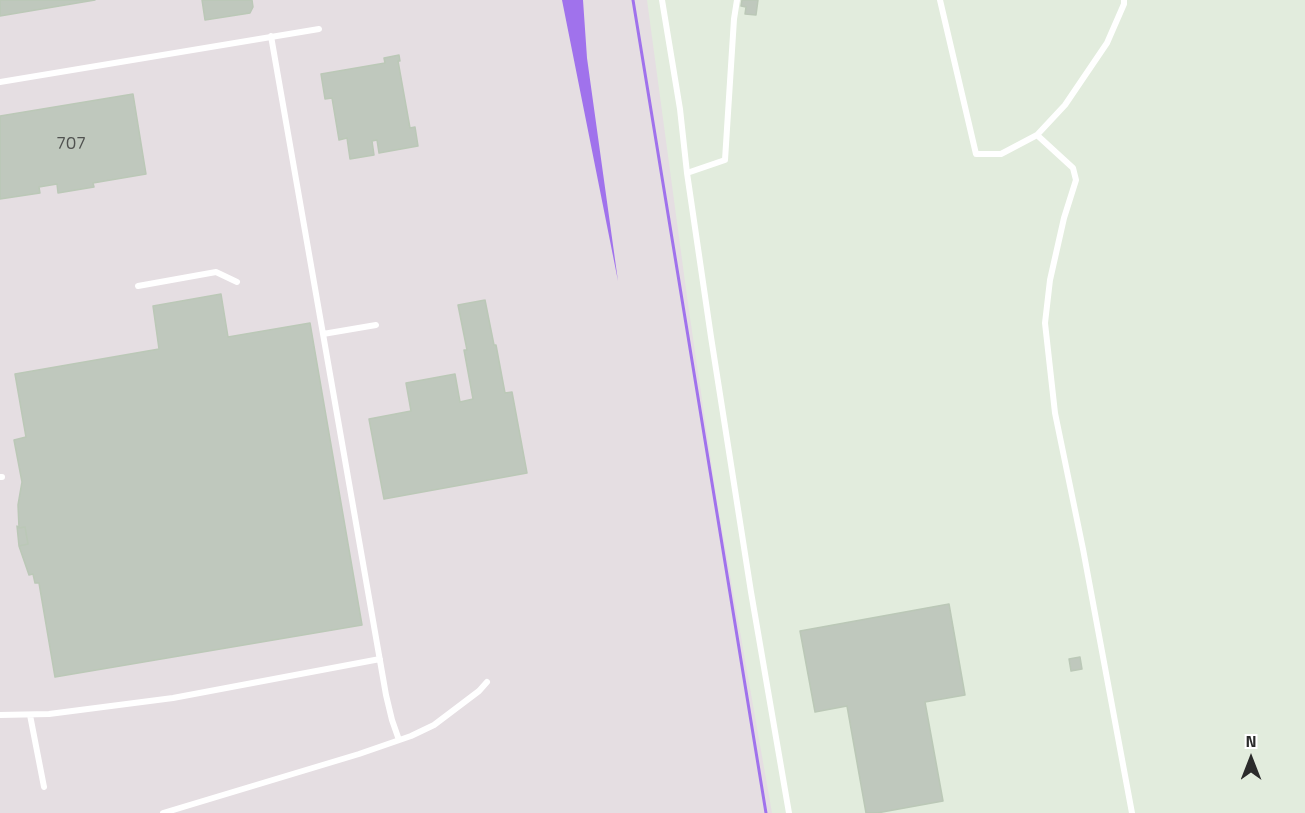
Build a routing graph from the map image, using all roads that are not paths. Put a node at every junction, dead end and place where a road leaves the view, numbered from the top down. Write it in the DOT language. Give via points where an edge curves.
graph roads {
  1 [pos="663,0"];
  2 [pos="737,0"];
  3 [pos="940,0"];
  4 [pos="1124,0"];
  5 [pos="320,29"];
  6 [pos="271,36"];
  7 [pos="0,82"];
  8 [pos="1037,135"];
  9 [pos="687,173"];
  10 [pos="237,282"];
  11 [pos="138,286"];
  12 [pos="376,325"];
  13 [pos="323,334"];
  14 [pos="380,659"];
  15 [pos="488,682"];
  16 [pos="0,715"];
  17 [pos="30,715"];
  18 [pos="399,740"];
  19 [pos="44,787"];
  20 [pos="163,813"];
  21 [pos="789,813"];
  22 [pos="1132,813"];
  1 -- 9 [label="lane"];
  2 -- 9 [label="lane" via="725,160"];
  3 -- 8 [label="lane" via="976,154 1001,154"];
  4 -- 8 [label="lane" via="1107,43 1065,105"];
  5 -- 6 [label="lane"];
  6 -- 7 [label="lane"];
  6 -- 13 [label="lane"];
  8 -- 22 [label="lane" via="1073,168 1076,180 1061,229 1045,323 1055,413"];
  9 -- 21 [label="lane"];
  10 -- 11 [label="lane" via="216,272"];
  12 -- 13 [label="lane"];
  13 -- 14 [label="lane"];
  14 -- 17 [label="lane" via="173,698"];
  14 -- 18 [label="lane"];
  15 -- 18 [label="lane" via="429,729"];
  16 -- 17 [label="lane"];
  17 -- 19 [label="lane"];
  18 -- 20 [label="lane"];
}
